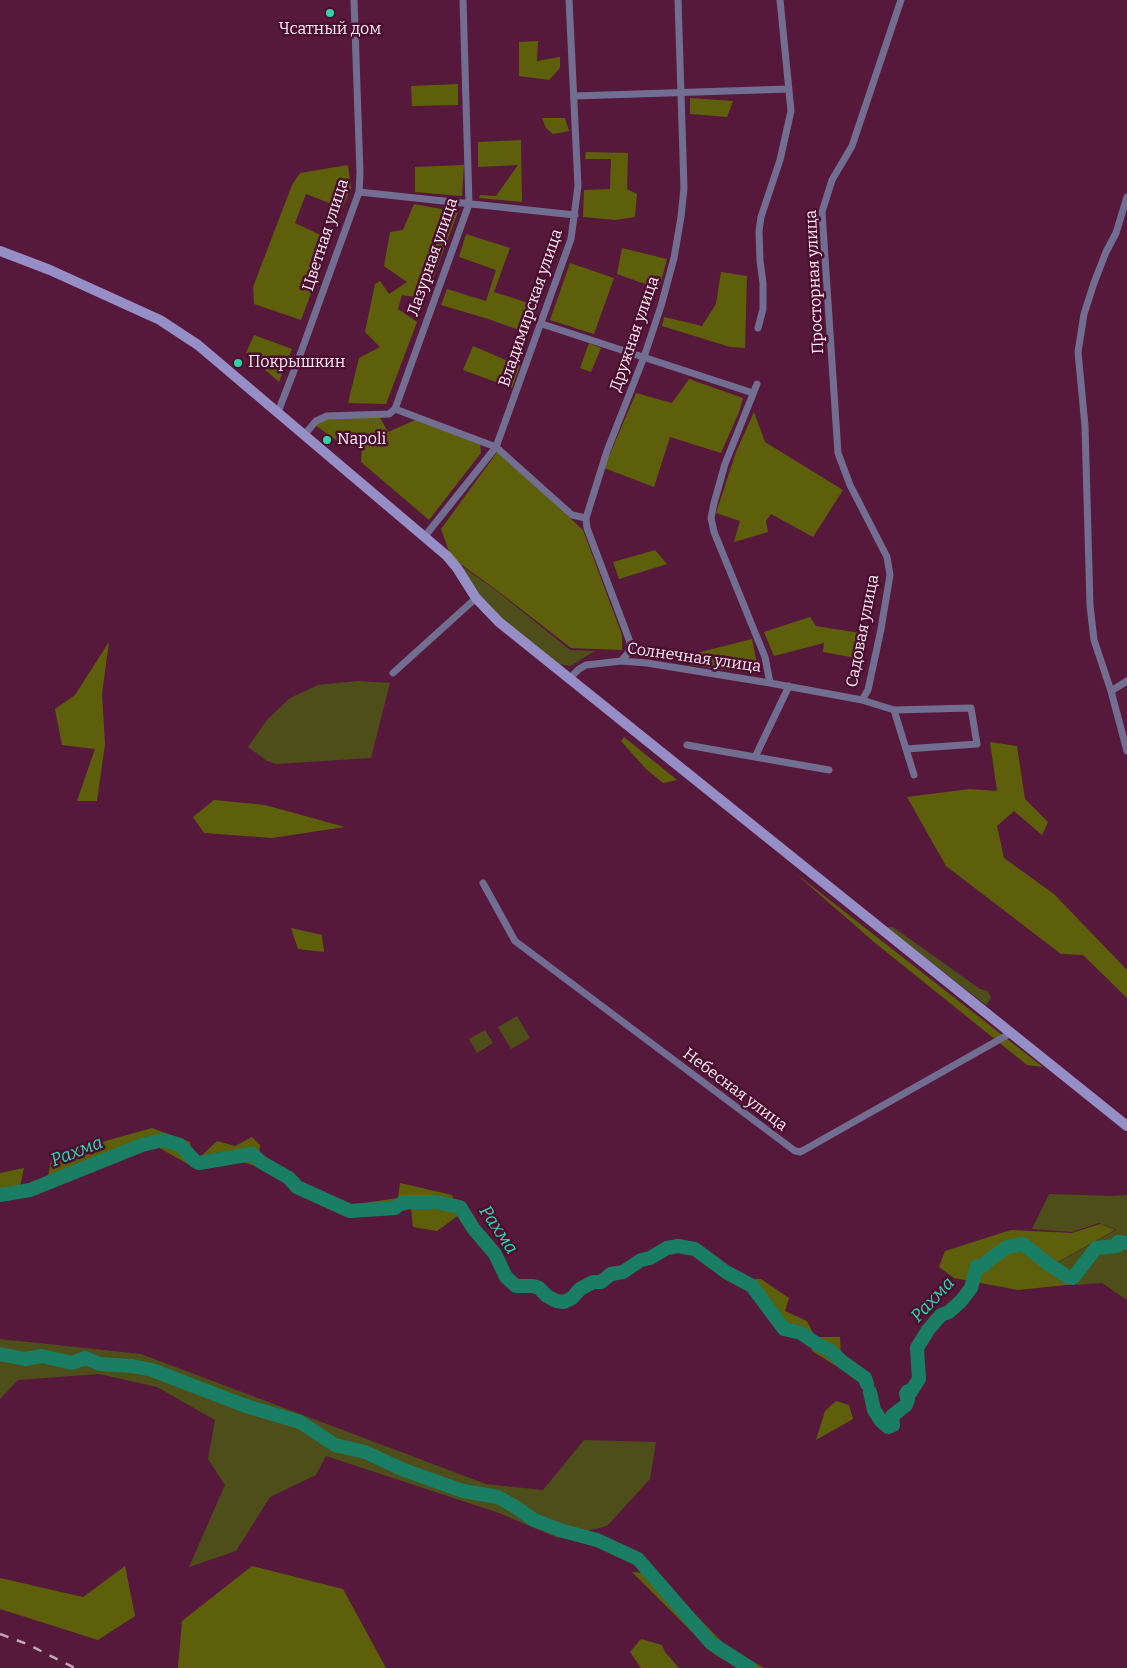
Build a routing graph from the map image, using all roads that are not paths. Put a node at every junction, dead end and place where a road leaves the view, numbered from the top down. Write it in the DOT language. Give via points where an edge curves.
graph roads {
  1 [pos="354,0"];
  2 [pos="463,0"];
  3 [pos="570,0"];
  4 [pos="678,0"];
  5 [pos="780,0"];
  6 [pos="901,0"];
  7 [pos="788,89"];
  8 [pos="680,94"];
  9 [pos="575,96"];
  10 [pos="358,192"];
  11 [pos="1127,197"];
  12 [pos="469,204"];
  13 [pos="575,215"];
  14 [pos="0,251"];
  15 [pos="542,324"];
  16 [pos="758,328"];
  17 [pos="644,357"];
  18 [pos="757,384"];
  19 [pos="753,393"];
  20 [pos="395,409"];
  21 [pos="278,412"];
  22 [pos="306,434"];
  23 [pos="496,447"];
  24 [pos="850,485"];
  25 [pos="586,518"];
  26 [pos="425,536"];
  27 [pos="476,598"];
  28 [pos="621,661"];
  29 [pos="393,673"];
  30 [pos="570,678"];
  31 [pos="1127,681"];
  32 [pos="770,683"];
  33 [pos="789,686"];
  34 [pos="1111,691"];
  35 [pos="862,700"];
  36 [pos="894,710"];
  37 [pos="687,745"];
  38 [pos="906,749"];
  39 [pos="1127,751"];
  40 [pos="755,757"];
  41 [pos="829,770"];
  42 [pos="914,775"];
  43 [pos="483,883"];
  44 [pos="1011,1033"];
  45 [pos="1127,1126"];
  1 -- 10 [label="street, Цветная улица"];
  2 -- 12 [label="street, Лазурная улица"];
  3 -- 9 [label="street, Владимирская улица"];
  4 -- 8 [label="street, Дружная улица"];
  5 -- 7 [label="street"];
  6 -- 24 [label="street, Просторная улица" via="852,146 832,180 822,212 838,453"];
  7 -- 8 [label="street"];
  7 -- 16 [label="street" via="789,118 759,231 763,309"];
  8 -- 9 [label="street"];
  8 -- 17 [label="street, Дружная улица" via="684,188 681,217 674,258"];
  9 -- 13 [label="street, Владимирская улица" via="578,186"];
  10 -- 12 [label="street"];
  10 -- 21 [label="street, Цветная улица"];
  11 -- 34 [label="street" via="1084,314 1078,352 1085,426 1090,605 1094,640"];
  12 -- 13 [label="street"];
  12 -- 20 [label="street, Лазурная улица"];
  13 -- 15 [label="street, Владимирская улица" via="571,239"];
  14 -- 21 [label="street" via="160,320 198,345"];
  15 -- 17 [label="street"];
  15 -- 23 [label="street, Владимирская улица"];
  17 -- 19 [label="street"];
  17 -- 25 [label="street, Дружная улица" via="607,450"];
  18 -- 19 [label="street"];
  19 -- 32 [label="street" via="725,464 711,518 765,657"];
  20 -- 22 [label="street" via="389,414 327,416 316,421"];
  20 -- 23 [label="street"];
  21 -- 22 [label="street"];
  22 -- 26 [label="street"];
  23 -- 25 [label="street" via="572,514"];
  23 -- 26 [label="street, Владимирская улица"];
  24 -- 35 [label="street, Садовая улица" via="887,558 890,575 868,690"];
  25 -- 28 [label="street" via="630,642 629,652"];
  26 -- 27 [label="street" via="457,568"];
  27 -- 29 [label="street"];
  27 -- 30 [label="street" via="499,622"];
  28 -- 30 [label="street, Солнечная улица" via="586,665"];
  28 -- 32 [label="street, Солнечная улица"];
  30 -- 44 [label="street"];
  31 -- 34 [label="street"];
  32 -- 33 [label="street, Солнечная улица"];
  33 -- 35 [label="street, Солнечная улица"];
  33 -- 40 [label="street"];
  34 -- 39 [label="street"];
  35 -- 36 [label="street, Солнечная улица"];
  36 -- 38 [label="street"];
  36 -- 38 [label="street, Солнечная улица" via="971,708 977,744"];
  37 -- 40 [label="street"];
  38 -- 42 [label="street"];
  40 -- 41 [label="street"];
  43 -- 44 [label="street, Небесная улица" via="515,941 795,1151 804,1150"];
  44 -- 45 [label="street"];
}
